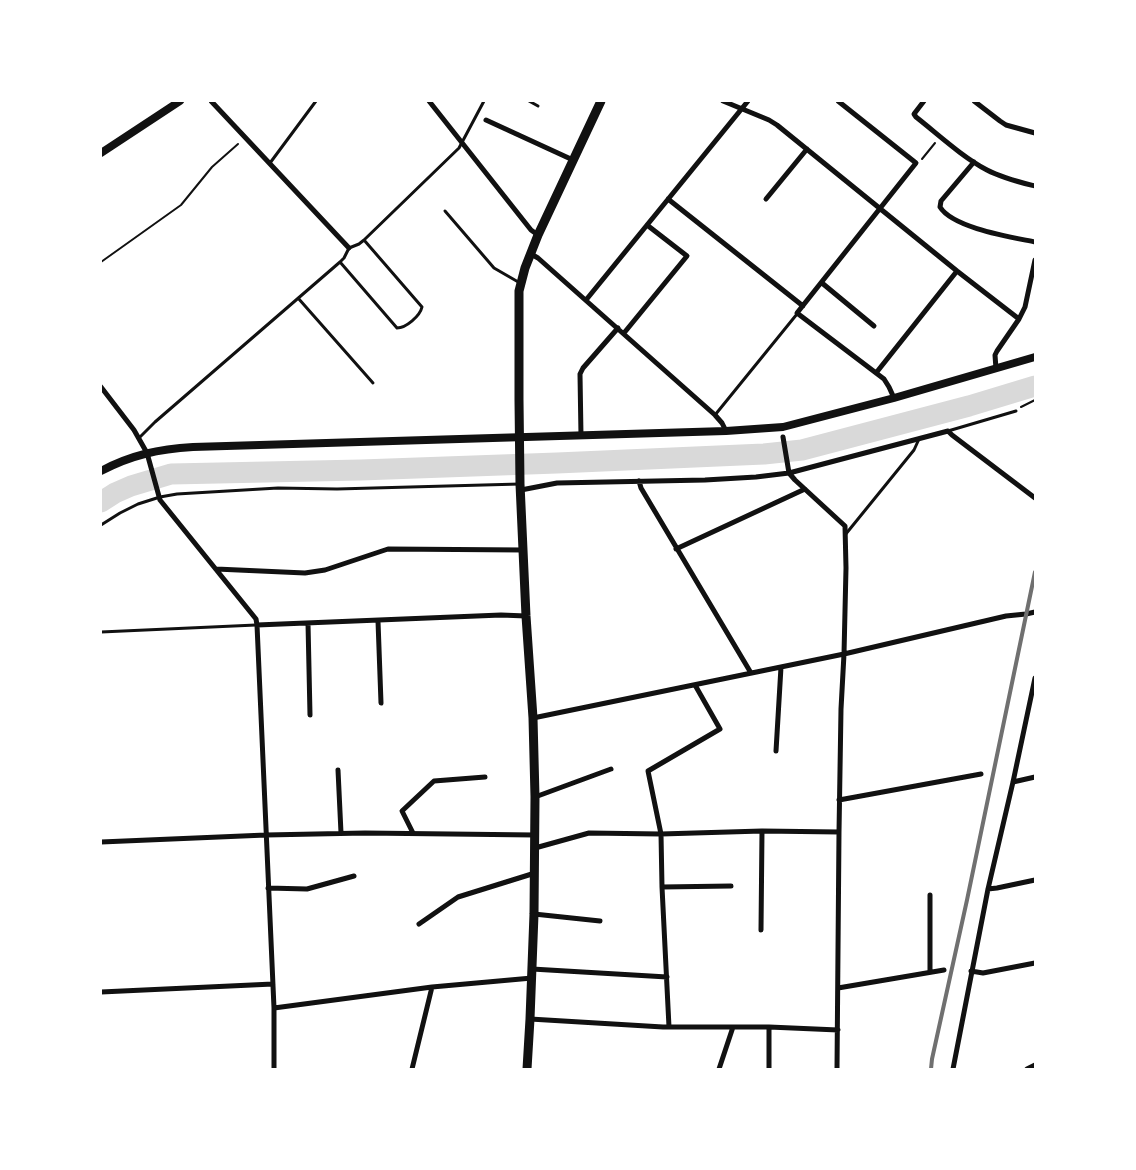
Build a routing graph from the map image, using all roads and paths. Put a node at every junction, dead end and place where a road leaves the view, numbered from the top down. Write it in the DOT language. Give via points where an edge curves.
graph roads {
  1 [pos="211,101"];
  2 [pos="316,101"];
  3 [pos="429,101"];
  4 [pos="484,101"];
  5 [pos="528,101"];
  6 [pos="601,101"];
  7 [pos="723,101"];
  8 [pos="748,101"];
  9 [pos="838,101"];
  10 [pos="924,101"];
  11 [pos="974,101"];
  12 [pos="176,102"];
  13 [pos="538,106"];
  14 [pos="741,109"];
  15 [pos="486,120"];
  16 [pos="1035,133"];
  17 [pos="940,136"];
  18 [pos="246,137"];
  19 [pos="462,143"];
  20 [pos="807,149"];
  21 [pos="101,153"];
  22 [pos="573,160"];
  23 [pos="974,162"];
  24 [pos="270,163"];
  25 [pos="916,163"];
  26 [pos="1035,186"];
  27 [pos="668,199"];
  28 [pos="766,199"];
  29 [pos="880,208"];
  30 [pos="445,211"];
  31 [pos="647,225"];
  32 [pos="538,235"];
  33 [pos="364,240"];
  34 [pos="1035,242"];
  35 [pos="349,248"];
  36 [pos="531,254"];
  37 [pos="1035,260"];
  38 [pos="101,262"];
  39 [pos="340,262"];
  40 [pos="957,271"];
  41 [pos="521,283"];
  42 [pos="822,283"];
  43 [pos="298,298"];
  44 [pos="586,300"];
  45 [pos="803,306"];
  46 [pos="797,313"];
  47 [pos="1019,319"];
  48 [pos="874,326"];
  49 [pos="618,328"];
  50 [pos="624,333"];
  51 [pos="1035,357"];
  52 [pos="996,369"];
  53 [pos="876,373"];
  54 [pos="373,383"];
  55 [pos="101,387"];
  56 [pos="894,398"];
  57 [pos="1035,400"];
  58 [pos="1023,406"];
  59 [pos="1016,411"];
  60 [pos="715,415"];
  61 [pos="782,427"];
  62 [pos="726,431"];
  63 [pos="948,431"];
  64 [pos="581,436"];
  65 [pos="783,437"];
  66 [pos="139,438"];
  67 [pos="920,438"];
  68 [pos="519,441"];
  69 [pos="147,453"];
  70 [pos="101,471"];
  71 [pos="789,473"];
  72 [pos="639,481"];
  73 [pos="520,485"];
  74 [pos="805,489"];
  75 [pos="160,497"];
  76 [pos="1035,498"];
  77 [pos="101,525"];
  78 [pos="845,535"];
  79 [pos="676,549"];
  80 [pos="524,550"];
  81 [pos="216,569"];
  82 [pos="1035,612"];
  83 [pos="526,616"];
  84 [pos="378,621"];
  85 [pos="308,623"];
  86 [pos="257,625"];
  87 [pos="101,632"];
  88 [pos="844,654"];
  89 [pos="781,667"];
  90 [pos="752,673"];
  91 [pos="1035,678"];
  92 [pos="694,685"];
  93 [pos="381,703"];
  94 [pos="310,715"];
  95 [pos="533,718"];
  96 [pos="776,751"];
  97 [pos="611,769"];
  98 [pos="338,770"];
  99 [pos="982,774"];
  100 [pos="485,777"];
  101 [pos="1035,777"];
  102 [pos="1013,782"];
  103 [pos="535,797"];
  104 [pos="839,800"];
  105 [pos="762,831"];
  106 [pos="839,832"];
  107 [pos="341,833"];
  108 [pos="413,833"];
  109 [pos="661,834"];
  110 [pos="266,835"];
  111 [pos="535,835"];
  112 [pos="101,842"];
  113 [pos="535,848"];
  114 [pos="535,873"];
  115 [pos="354,876"];
  116 [pos="1035,880"];
  117 [pos="731,886"];
  118 [pos="662,887"];
  119 [pos="268,888"];
  120 [pos="988,889"];
  121 [pos="930,895"];
  122 [pos="534,914"];
  123 [pos="600,921"];
  124 [pos="419,924"];
  125 [pos="761,930"];
  126 [pos="1035,963"];
  127 [pos="944,970"];
  128 [pos="971,971"];
  129 [pos="930,972"];
  130 [pos="532,974"];
  131 [pos="667,977"];
  132 [pos="272,984"];
  133 [pos="432,987"];
  134 [pos="838,988"];
  135 [pos="101,992"];
  136 [pos="274,1008"];
  137 [pos="530,1019"];
  138 [pos="669,1027"];
  139 [pos="733,1027"];
  140 [pos="769,1027"];
  141 [pos="838,1030"];
  142 [pos="1035,1065"];
  143 [pos="274,1069"];
  144 [pos="412,1069"];
  145 [pos="527,1069"];
  146 [pos="719,1069"];
  147 [pos="769,1069"];
  148 [pos="837,1069"];
  149 [pos="953,1069"];
  150 [pos="1027,1069"];
  1 -- 18 [label="street"];
  2 -- 24 [label="lane"];
  3 -- 19 [label="street"];
  4 -- 19 [label="lane"];
  5 -- 13 [label="lane"];
  6 -- 22 [label="main road"];
  7 -- 14 [label="street"];
  8 -- 14 [label="street"];
  9 -- 25 [label="street"];
  10 -- 17 [label="street" via="914,114"];
  11 -- 16 [label="street" via="1000,122"];
  12 -- 21 [label="street"];
  14 -- 20 [label="street" via="777,125"];
  14 -- 27 [label="street"];
  15 -- 22 [label="street"];
  17 -- 23 [label="street"];
  17 -- 25 [label="path"];
  18 -- 24 [label="street"];
  18 -- 38 [label="path" via="212,167 181,205"];
  19 -- 32 [label="street"];
  19 -- 33 [label="lane"];
  20 -- 28 [label="street"];
  20 -- 29 [label="street"];
  22 -- 32 [label="main road"];
  23 -- 26 [label="street" via="988,171"];
  23 -- 34 [label="street" via="941,201 943,212 985,231"];
  24 -- 35 [label="street"];
  25 -- 29 [label="street"];
  27 -- 31 [label="street"];
  27 -- 45 [label="street"];
  29 -- 40 [label="street"];
  29 -- 42 [label="street"];
  30 -- 41 [label="lane" via="494,268"];
  31 -- 44 [label="street"];
  31 -- 50 [label="street" via="687,256"];
  32 -- 36 [label="main road"];
  33 -- 35 [label="lane"];
  33 -- 39 [label="lane" via="422,306 421,312 403,328 397,328"];
  35 -- 39 [label="lane"];
  36 -- 41 [label="main road"];
  36 -- 44 [label="street"];
  37 -- 47 [label="street" via="1025,307"];
  39 -- 43 [label="lane"];
  40 -- 47 [label="street"];
  40 -- 53 [label="street"];
  41 -- 68 [label="main road"];
  42 -- 45 [label="street"];
  42 -- 48 [label="street"];
  43 -- 54 [label="lane"];
  43 -- 66 [label="lane"];
  44 -- 49 [label="street"];
  45 -- 46 [label="street"];
  46 -- 53 [label="street"];
  46 -- 60 [label="lane"];
  47 -- 52 [label="street" via="997,351"];
  49 -- 50 [label="street"];
  49 -- 64 [label="street" via="582,368"];
  50 -- 60 [label="street"];
  51 -- 52 [label="street"];
  52 -- 56 [label="street"];
  53 -- 56 [label="street" via="884,379"];
  55 -- 66 [label="street"];
  56 -- 61 [label="street"];
  57 -- 58 [label="path"];
  59 -- 63 [label="lane"];
  60 -- 62 [label="street"];
  61 -- 62 [label="street"];
  61 -- 65 [label="street"];
  62 -- 64 [label="street"];
  63 -- 67 [label="street"];
  63 -- 76 [label="street"];
  64 -- 68 [label="street"];
  65 -- 71 [label="street"];
  66 -- 69 [label="street"];
  67 -- 71 [label="street"];
  67 -- 78 [label="lane" via="914,450"];
  68 -- 69 [label="street" via="193,447"];
  68 -- 73 [label="main road"];
  69 -- 70 [label="street"];
  69 -- 75 [label="street"];
  71 -- 72 [label="street"];
  71 -- 74 [label="street"];
  72 -- 73 [label="street"];
  72 -- 79 [label="street"];
  73 -- 75 [label="lane" via="278,488"];
  73 -- 80 [label="main road"];
  74 -- 78 [label="street" via="845,526"];
  74 -- 79 [label="street"];
  75 -- 77 [label="lane" via="129,508"];
  75 -- 81 [label="street"];
  78 -- 88 [label="street"];
  79 -- 90 [label="street"];
  80 -- 81 [label="street" via="388,549 306,573"];
  80 -- 83 [label="main road"];
  81 -- 86 [label="street"];
  82 -- 88 [label="street"];
  83 -- 84 [label="street"];
  83 -- 95 [label="main road"];
  84 -- 85 [label="street"];
  84 -- 93 [label="street"];
  85 -- 86 [label="street"];
  85 -- 94 [label="street"];
  86 -- 87 [label="lane"];
  86 -- 110 [label="street"];
  88 -- 89 [label="street"];
  88 -- 104 [label="street"];
  89 -- 90 [label="street"];
  89 -- 96 [label="street"];
  90 -- 92 [label="street"];
  91 -- 102 [label="street"];
  92 -- 95 [label="street"];
  92 -- 109 [label="street" via="720,729 648,772"];
  95 -- 103 [label="main road"];
  97 -- 103 [label="street"];
  98 -- 107 [label="street"];
  99 -- 104 [label="street"];
  100 -- 108 [label="street" via="434,781 402,811"];
  101 -- 102 [label="street"];
  102 -- 120 [label="street"];
  103 -- 111 [label="main road"];
  104 -- 106 [label="street"];
  105 -- 106 [label="street"];
  105 -- 109 [label="street"];
  105 -- 125 [label="street"];
  106 -- 134 [label="street"];
  107 -- 108 [label="street"];
  107 -- 110 [label="street"];
  108 -- 111 [label="street"];
  109 -- 113 [label="street" via="590,832"];
  109 -- 118 [label="street"];
  110 -- 112 [label="street"];
  110 -- 119 [label="street"];
  111 -- 113 [label="main road"];
  113 -- 114 [label="main road"];
  114 -- 122 [label="main road"];
  114 -- 124 [label="street" via="458,896"];
  115 -- 119 [label="street" via="307,889"];
  116 -- 120 [label="street"];
  117 -- 118 [label="street"];
  118 -- 131 [label="street"];
  119 -- 132 [label="street"];
  120 -- 128 [label="street"];
  121 -- 129 [label="street"];
  122 -- 123 [label="street"];
  122 -- 130 [label="main road"];
  126 -- 128 [label="street" via="982,973"];
  127 -- 129 [label="street"];
  128 -- 149 [label="street"];
  129 -- 134 [label="street"];
  130 -- 131 [label="street"];
  130 -- 133 [label="street"];
  130 -- 137 [label="main road"];
  131 -- 138 [label="street"];
  132 -- 135 [label="street"];
  132 -- 136 [label="street"];
  133 -- 136 [label="street"];
  133 -- 144 [label="street"];
  134 -- 141 [label="street"];
  136 -- 143 [label="street"];
  137 -- 138 [label="street"];
  137 -- 145 [label="main road"];
  138 -- 139 [label="street"];
  139 -- 140 [label="street"];
  139 -- 146 [label="street"];
  140 -- 141 [label="street"];
  140 -- 147 [label="street"];
  141 -- 148 [label="street"];
  142 -- 150 [label="street"];
}
